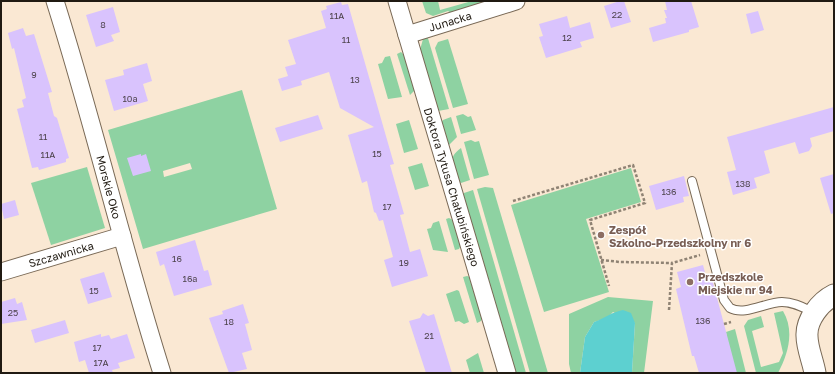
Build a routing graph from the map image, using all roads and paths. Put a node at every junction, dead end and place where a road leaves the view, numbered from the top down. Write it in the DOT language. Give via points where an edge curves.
graph roads {
  1 [pos="55,1"];
  2 [pos="397,1"];
  3 [pos="516,1"];
  4 [pos="407,35"];
  5 [pos="692,181"];
  6 [pos="513,201"];
  7 [pos="122,236"];
  8 [pos="711,252"];
  9 [pos="601,260"];
  10 [pos="672,263"];
  11 [pos="1,272"];
  12 [pos="609,286"];
  13 [pos="834,295"];
  14 [pos="669,310"];
  15 [pos="815,313"];
  16 [pos="735,321"];
  17 [pos="724,324"];
  18 [pos="162,373"];
  19 [pos="507,373"];
  20 [pos="815,373"];
  1 -- 7 [label="street, Morskie Oko" via="83,91"];
  2 -- 4 [label="street, Doktora Tytusa Chałubińskiego"];
  3 -- 4 [label="street, Junacka"];
  4 -- 19 [label="street, Doktora Tytusa Chałubińskiego"];
  5 -- 8 [label="lane"];
  6 -- 9 [label="path" via="633,165 645,203 590,220"];
  7 -- 11 [label="street, Szczawnicka"];
  7 -- 18 [label="street, Morskie Oko"];
  8 -- 10 [label="path"];
  8 -- 15 [label="lane" via="724,300 730,308 740,311 784,302"];
  9 -- 10 [label="path"];
  9 -- 12 [label="path"];
  10 -- 14 [label="path"];
  13 -- 15 [label="street"];
  15 -- 20 [label="street" via="806,336"];
  16 -- 17 [label="path"];
}
